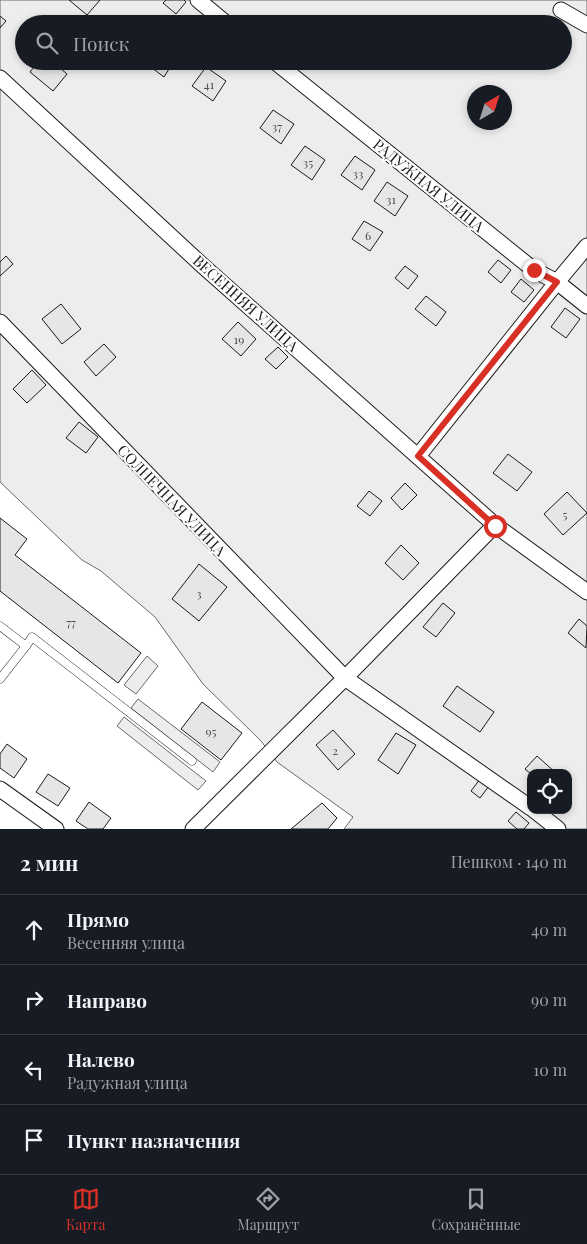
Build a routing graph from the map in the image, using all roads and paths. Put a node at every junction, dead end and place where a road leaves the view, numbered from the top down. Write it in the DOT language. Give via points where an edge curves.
graph roads {
  1 [pos="198,0"];
  2 [pos="561,10"];
  3 [pos="216,15"];
  4 [pos="570,15"];
  5 [pos="572,16"];
  6 [pos="587,25"];
  7 [pos="285,70"];
  8 [pos="0,78"];
  9 [pos="587,246"];
  10 [pos="557,282"];
  11 [pos="587,306"];
  12 [pos="0,322"];
  13 [pos="418,456"];
  14 [pos="495,526"];
  15 [pos="587,592"];
  16 [pos="0,626"];
  17 [pos="26,646"];
  18 [pos="345,678"];
  19 [pos="0,679"];
  20 [pos="192,761"];
  21 [pos="0,789"];
  22 [pos="527,805"];
  23 [pos="538,814"];
  24 [pos="56,829"];
  25 [pos="193,829"];
  26 [pos="558,829"];
  1 -- 3 [label="street"];
  2 -- 4 [label="street"];
  5 -- 6 [label="street"];
  7 -- 10 [label="street, РАДУЖНАЯ УЛИЦА" via="534,270"];
  8 -- 13 [label="street, ВЕСЕННЯЯ УЛИЦА" via="203,266"];
  9 -- 10 [label="street"];
  10 -- 11 [label="street, РАДУЖНАЯ УЛИЦА"];
  10 -- 13 [label="street"];
  12 -- 18 [label="street, СОЛНЕЧНАЯ УЛИЦА"];
  13 -- 14 [label="street, ВЕСЕННЯЯ УЛИЦА"];
  14 -- 15 [label="street, ВЕСЕННЯЯ УЛИЦА"];
  14 -- 18 [label="street"];
  16 -- 17 [label="lane"];
  17 -- 19 [label="lane"];
  17 -- 20 [label="lane" via="32,637"];
  18 -- 22 [label="street, СОЛНЕЧНАЯ УЛИЦА"];
  18 -- 25 [label="street"];
  21 -- 24 [label="street"];
  23 -- 26 [label="street, СОЛНЕЧНАЯ УЛИЦА"];
}
